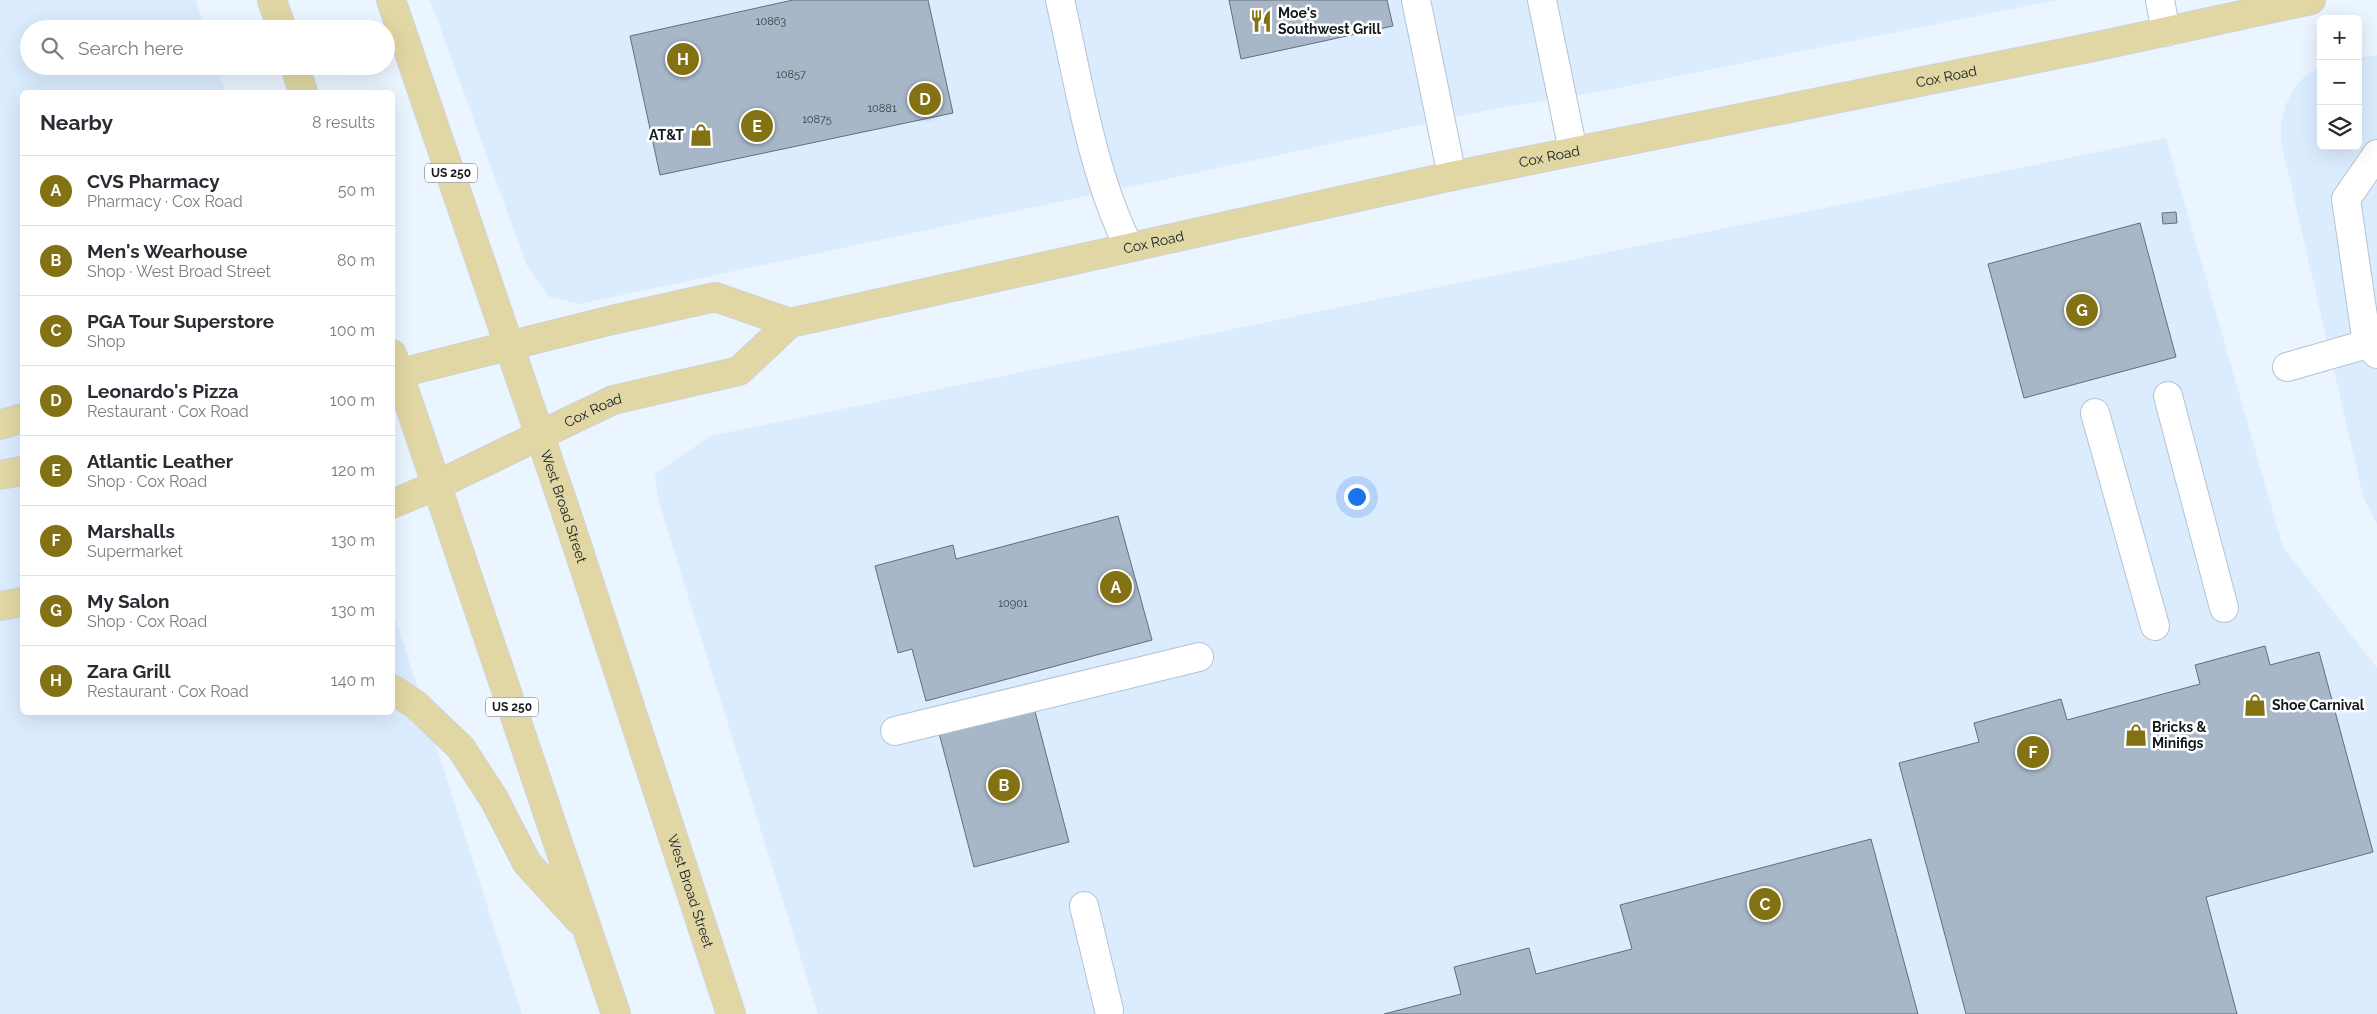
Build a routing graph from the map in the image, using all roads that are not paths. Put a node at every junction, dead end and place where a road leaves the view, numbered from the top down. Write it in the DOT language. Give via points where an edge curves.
graph roads {
  1 [pos="272,0"];
  2 [pos="391,0"];
  3 [pos="1060,0"];
  4 [pos="1416,0"];
  5 [pos="1542,0"];
  6 [pos="2160,0"];
  7 [pos="2311,0"];
  8 [pos="2248,6"];
  9 [pos="279,20"];
  10 [pos="2166,32"];
  11 [pos="1573,151"];
  12 [pos="2377,154"];
  13 [pos="1452,176"];
  14 [pos="1129,248"];
  15 [pos="790,323"];
  16 [pos="510,347"];
  17 [pos="2372,349"];
  18 [pos="395,368"];
  19 [pos="2287,368"];
  20 [pos="2168,396"];
  21 [pos="2095,413"];
  22 [pos="20,419"];
  23 [pos="0,425"];
  24 [pos="540,435"];
  25 [pos="20,471"];
  26 [pos="0,476"];
  27 [pos="437,485"];
  28 [pos="395,503"];
  29 [pos="20,602"];
  30 [pos="0,606"];
  31 [pos="2224,608"];
  32 [pos="2155,626"];
  33 [pos="1198,657"];
  34 [pos="395,691"];
  35 [pos="895,731"];
  36 [pos="1084,906"];
  37 [pos="587,929"];
  38 [pos="1109,1010"];
  39 [pos="616,1014"];
  40 [pos="731,1014"];
  1 -- 9 [label="main road"];
  2 -- 16 [label="main road, West Broad Street / US 250"];
  3 -- 14 [label="street" via="1099,174"];
  4 -- 13 [label="street"];
  5 -- 11 [label="street"];
  6 -- 10 [label="street"];
  7 -- 8 [label="main road, Cox Road"];
  8 -- 10 [label="main road, Cox Road"];
  10 -- 11 [label="main road, Cox Road"];
  11 -- 13 [label="main road, Cox Road"];
  12 -- 17 [label="street" via="2346,200"];
  13 -- 14 [label="main road, Cox Road"];
  14 -- 15 [label="main road, Cox Road"];
  15 -- 16 [label="main road" via="715,297"];
  15 -- 24 [label="main road, Cox Road" via="739,371 613,400"];
  16 -- 18 [label="main road"];
  16 -- 24 [label="main road, West Broad Street / US 250"];
  17 -- 19 [label="street"];
  18 -- 27 [label="main road, US 250"];
  20 -- 31 [label="street"];
  21 -- 32 [label="street"];
  22 -- 23 [label="main road"];
  24 -- 27 [label="main road, Cox Road"];
  24 -- 40 [label="main road, West Broad Street / US 250"];
  25 -- 26 [label="main road"];
  27 -- 28 [label="main road, Cox Road"];
  27 -- 37 [label="main road, US 250"];
  29 -- 30 [label="main road"];
  33 -- 35 [label="street"];
  34 -- 37 [label="main road" via="422,711 461,748 494,799 527,863"];
  36 -- 38 [label="street"];
  37 -- 39 [label="main road, US 250"];
}
